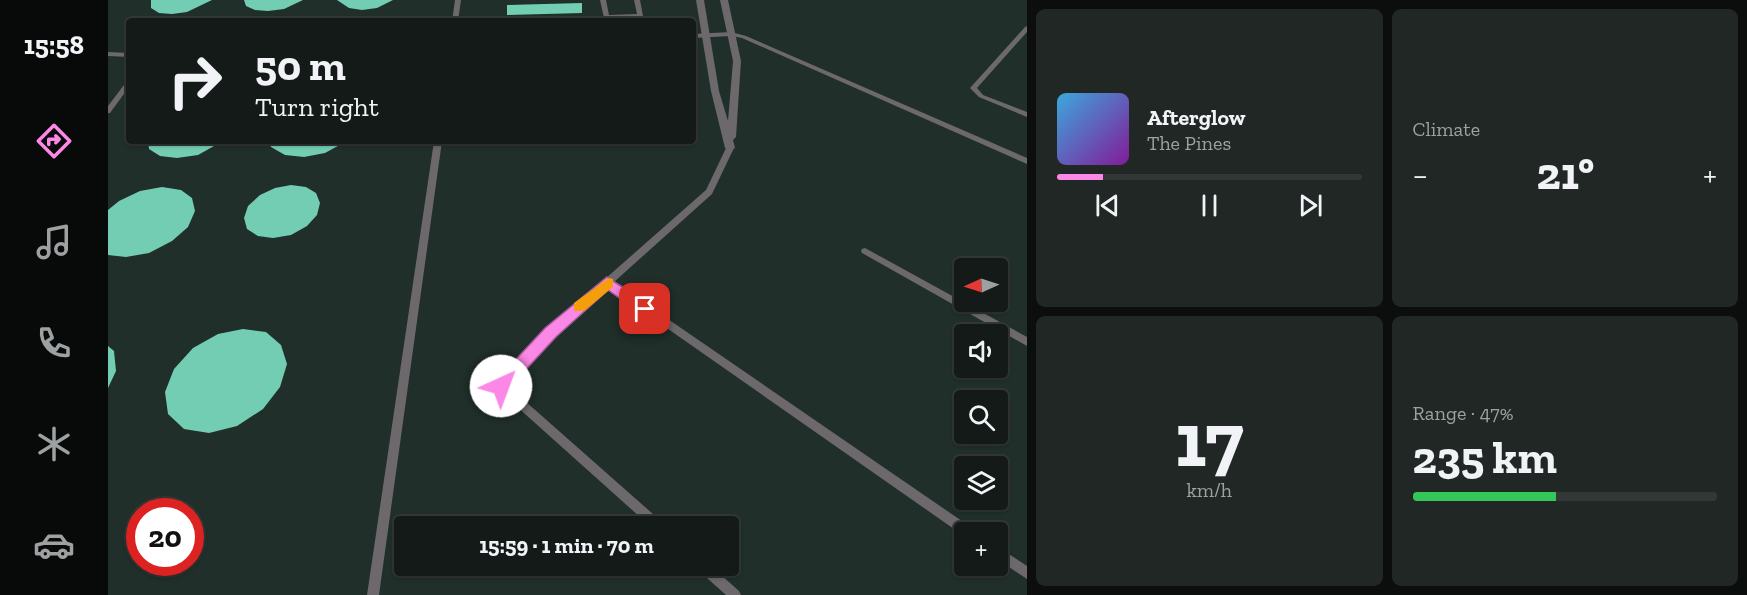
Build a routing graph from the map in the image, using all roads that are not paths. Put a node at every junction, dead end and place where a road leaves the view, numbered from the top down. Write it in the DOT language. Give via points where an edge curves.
graph roads {
  1 [pos="458,0"];
  2 [pos="603,0"];
  3 [pos="637,0"];
  4 [pos="700,0"];
  5 [pos="724,0"];
  6 [pos="455,18"];
  7 [pos="1027,28"];
  8 [pos="731,34"];
  9 [pos="696,36"];
  10 [pos="706,36"];
  11 [pos="1023,37"];
  12 [pos="108,54"];
  13 [pos="126,54"];
  14 [pos="126,86"];
  15 [pos="108,111"];
  16 [pos="1027,116"];
  17 [pos="438,144"];
  18 [pos="730,148"];
  19 [pos="1027,161"];
  20 [pos="865,251"];
  21 [pos="607,282"];
  22 [pos="1027,342"];
  23 [pos="647,516"];
  24 [pos="954,522"];
  25 [pos="1008,560"];
  26 [pos="1027,573"];
  27 [pos="713,576"];
  28 [pos="373,595"];
  29 [pos="735,595"];
  1 -- 6 [label="lane"];
  2 -- 3 [label="lane" via="606,17 640,16"];
  4 -- 10 [label="street"];
  5 -- 8 [label="street"];
  7 -- 11 [label="lane"];
  8 -- 10 [label="lane"];
  8 -- 18 [label="street" via="737,61"];
  8 -- 19 [label="lane"];
  9 -- 10 [label="lane"];
  10 -- 18 [label="street"];
  11 -- 16 [label="lane" via="973,88 981,96"];
  12 -- 13 [label="lane"];
  14 -- 15 [label="lane"];
  17 -- 28 [label="lane"];
  18 -- 21 [label="lane" via="709,192"];
  20 -- 22 [label="lane"];
  21 -- 23 [label="lane" via="550,333 501,386"];
  21 -- 24 [label="lane"];
  25 -- 26 [label="lane"];
  27 -- 29 [label="lane"];
}
